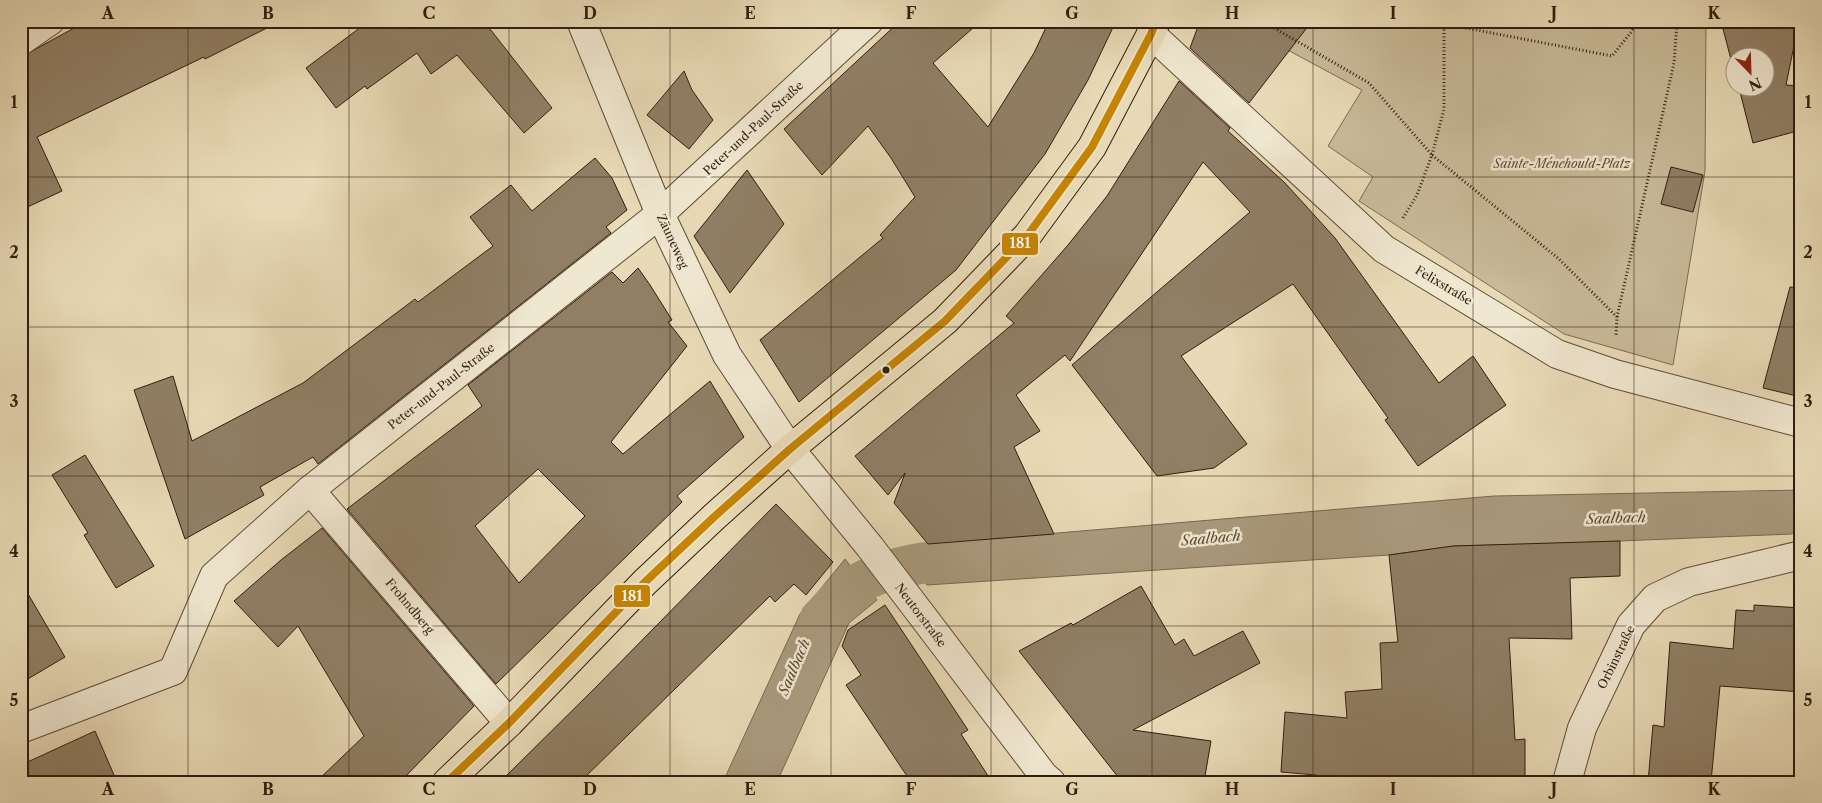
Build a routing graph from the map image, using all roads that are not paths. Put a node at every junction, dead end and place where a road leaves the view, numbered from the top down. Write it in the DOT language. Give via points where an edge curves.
graph roads {
  1 [pos="50,21"];
  2 [pos="580,21"];
  3 [pos="869,21"];
  4 [pos="1153,28"];
  5 [pos="21,41"];
  6 [pos="660,214"];
  7 [pos="1801,423"];
  8 [pos="790,449"];
  9 [pos="310,490"];
  10 [pos="1801,556"];
  11 [pos="509,723"];
  12 [pos="21,730"];
  13 [pos="447,782"];
  14 [pos="1051,782"];
  15 [pos="1567,782"];
  1 -- 5 [label="street"];
  2 -- 6 [label="street, Zäuneweg"];
  3 -- 6 [label="street, Peter-und-Paul-Straße"];
  4 -- 7 [label="street, Felixstraße" via="1384,248 1557,354 1615,374"];
  4 -- 8 [label="main road" via="1092,147 1027,236 945,321"];
  6 -- 8 [label="street, Zäuneweg" via="727,355"];
  6 -- 9 [label="street, Peter-und-Paul-Straße"];
  8 -- 11 [label="main road" via="645,582"];
  8 -- 14 [label="street, Neutorstraße" via="870,547"];
  9 -- 11 [label="street, Frohndberg"];
  9 -- 12 [label="street, Peter-und-Paul-Straße" via="214,576 173,671"];
  10 -- 15 [label="street, Orbinstraße" via="1689,582 1655,598 1630,625 1582,728"];
  11 -- 13 [label="main road"];
}
